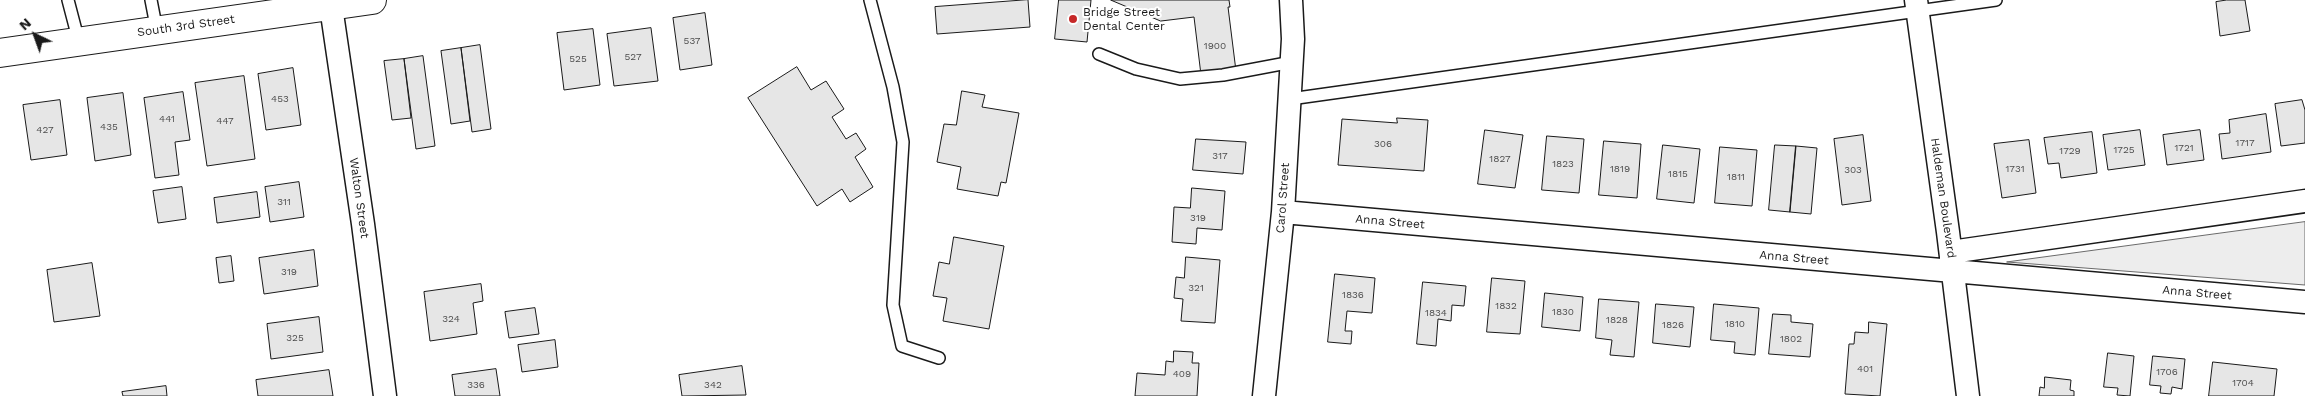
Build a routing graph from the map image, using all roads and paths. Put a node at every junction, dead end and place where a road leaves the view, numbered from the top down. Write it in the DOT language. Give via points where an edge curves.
graph roads {
  1 [pos="68,0"];
  2 [pos="151,0"];
  3 [pos="372,0"];
  4 [pos="870,0"];
  5 [pos="1290,0"];
  6 [pos="1996,0"];
  7 [pos="331,3"];
  8 [pos="1916,6"];
  9 [pos="157,30"];
  10 [pos="80,42"];
  11 [pos="0,53"];
  12 [pos="1098,54"];
  13 [pos="1292,62"];
  14 [pos="1290,99"];
  15 [pos="2305,201"];
  16 [pos="1283,212"];
  17 [pos="1952,261"];
  18 [pos="2305,302"];
  19 [pos="939,358"];
  20 [pos="385,396"];
  21 [pos="1264,396"];
  22 [pos="1968,396"];
  1 -- 10 [label="lane"];
  2 -- 9 [label="lane"];
  3 -- 7 [label="main road, South 3rd Street"];
  4 -- 19 [label="lane" via="893,86 903,142 893,305 902,346"];
  5 -- 13 [label="street, Carol Street"];
  6 -- 8 [label="lane"];
  7 -- 9 [label="main road, South 3rd Street"];
  7 -- 20 [label="street, Walton Street"];
  8 -- 14 [label="lane"];
  8 -- 17 [label="street, Haldeman Boulevard"];
  9 -- 10 [label="main road, South 3rd Street"];
  10 -- 11 [label="main road, South 3rd Street"];
  12 -- 13 [label="lane" via="1180,79"];
  13 -- 14 [label="street, Carol Street"];
  14 -- 16 [label="street, Carol Street"];
  15 -- 17 [label="street, Anna Street"];
  16 -- 17 [label="street, Anna Street" via="1865,265"];
  16 -- 21 [label="street, Carol Street"];
  17 -- 18 [label="street, Anna Street"];
  17 -- 22 [label="street, Haldeman Boulevard"];
}
